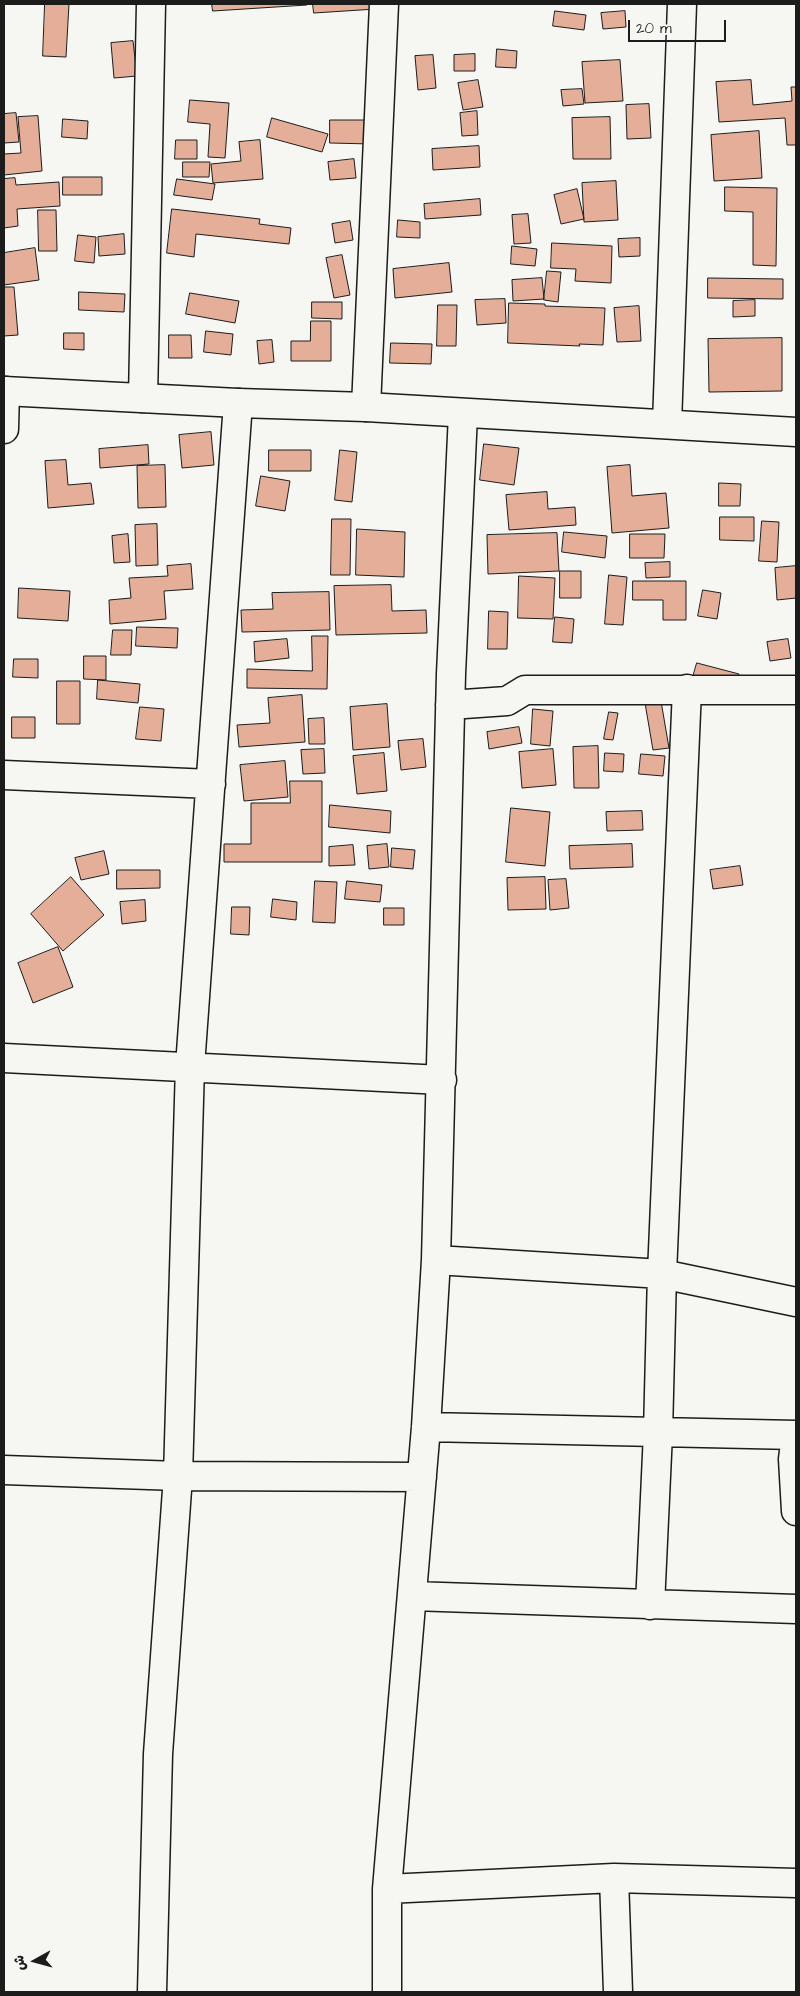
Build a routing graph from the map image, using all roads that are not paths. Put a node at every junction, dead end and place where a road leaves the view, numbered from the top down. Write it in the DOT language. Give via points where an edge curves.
graph roads {
  1 [pos="151,4"];
  2 [pos="384,4"];
  3 [pos="682,4"];
  4 [pos="5,391"];
  5 [pos="143,398"];
  6 [pos="238,403"];
  7 [pos="366,408"];
  8 [pos="463,414"];
  9 [pos="667,424"];
  10 [pos="4,429"];
  11 [pos="796,432"];
  12 [pos="687,689"];
  13 [pos="796,690"];
  14 [pos="450,705"];
  15 [pos="4,775"];
  16 [pos="211,784"];
  17 [pos="4,1058"];
  18 [pos="190,1066"];
  19 [pos="442,1080"];
  20 [pos="436,1260"];
  21 [pos="662,1274"];
  22 [pos="796,1302"];
  23 [pos="426,1427"];
  24 [pos="658,1433"];
  25 [pos="796,1436"];
  26 [pos="4,1470"];
  27 [pos="178,1476"];
  28 [pos="422,1477"];
  29 [pos="796,1511"];
  30 [pos="412,1596"];
  31 [pos="650,1605"];
  32 [pos="796,1609"];
  33 [pos="614,1878"];
  34 [pos="796,1883"];
  35 [pos="387,1889"];
  36 [pos="152,1992"];
  37 [pos="387,1992"];
  38 [pos="618,1992"];
  1 -- 5 [label="street"];
  2 -- 7 [label="street"];
  3 -- 9 [label="street"];
  4 -- 5 [label="street"];
  4 -- 10 [label="street"];
  5 -- 6 [label="street"];
  6 -- 7 [label="street"];
  6 -- 16 [label="street"];
  7 -- 8 [label="street"];
  8 -- 9 [label="street"];
  8 -- 14 [label="street"];
  9 -- 11 [label="street"];
  12 -- 13 [label="street"];
  12 -- 14 [label="street" via="525,690 507,701"];
  12 -- 21 [label="street"];
  14 -- 19 [label="street"];
  15 -- 16 [label="street"];
  16 -- 18 [label="street"];
  17 -- 18 [label="street"];
  18 -- 19 [label="street"];
  18 -- 27 [label="street"];
  19 -- 20 [label="street"];
  20 -- 21 [label="street"];
  20 -- 23 [label="street"];
  21 -- 22 [label="street"];
  21 -- 24 [label="street"];
  23 -- 24 [label="street"];
  23 -- 28 [label="street"];
  24 -- 25 [label="street"];
  24 -- 31 [label="street"];
  25 -- 29 [label="street" via="793,1459"];
  26 -- 27 [label="street"];
  27 -- 28 [label="street"];
  27 -- 36 [label="street" via="158,1754"];
  28 -- 30 [label="street"];
  30 -- 31 [label="street"];
  30 -- 35 [label="street"];
  31 -- 32 [label="street"];
  33 -- 34 [label="street"];
  33 -- 35 [label="street"];
  33 -- 38 [label="street"];
  35 -- 37 [label="street"];
}
